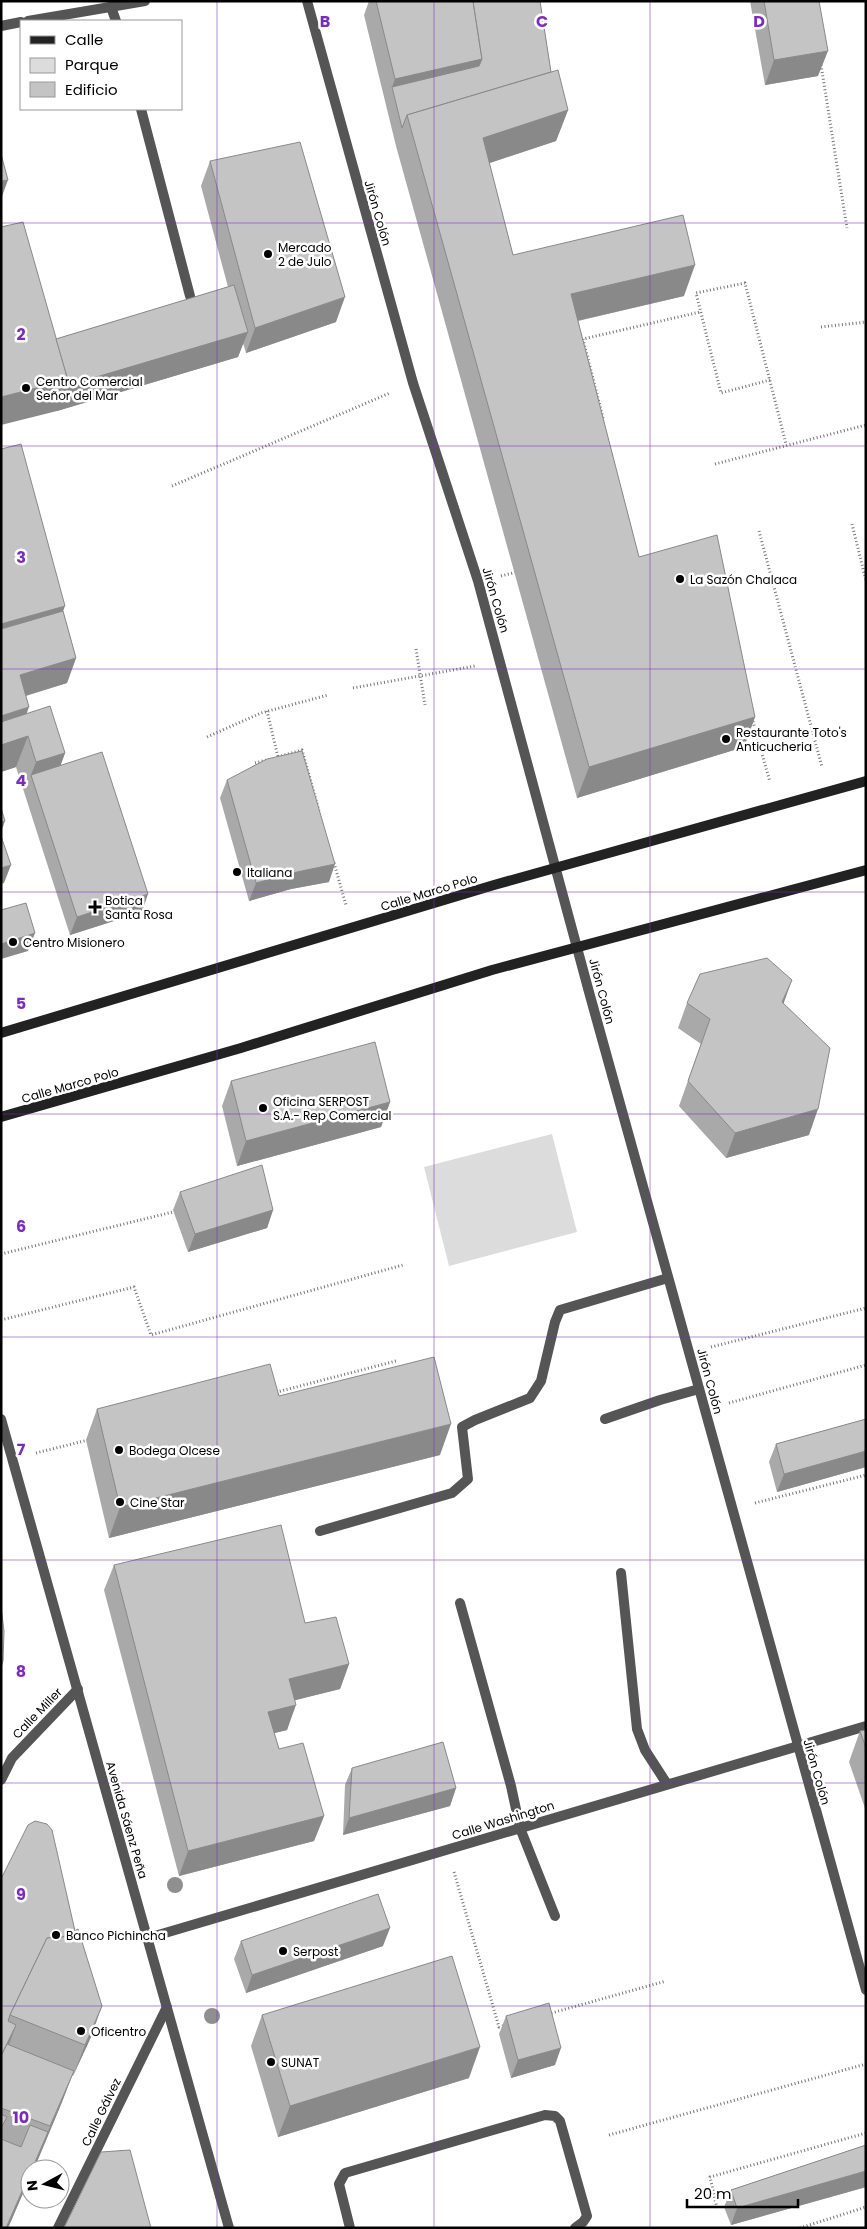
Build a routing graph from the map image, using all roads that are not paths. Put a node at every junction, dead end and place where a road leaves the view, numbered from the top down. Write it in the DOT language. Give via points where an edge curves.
graph roads {
  1 [pos="146,1"];
  2 [pos="307,1"];
  3 [pos="112,7"];
  4 [pos="34,20"];
  5 [pos="116,20"];
  6 [pos="20,22"];
  7 [pos="1,26"];
  8 [pos="140,110"];
  9 [pos="190,296"];
  10 [pos="866,781"];
  11 [pos="555,868"];
  12 [pos="866,870"];
  13 [pos="576,947"];
  14 [pos="1,1033"];
  15 [pos="1,1117"];
  16 [pos="668,1278"];
  17 [pos="699,1389"];
  18 [pos="1,1418"];
  19 [pos="605,1419"];
  20 [pos="320,1531"];
  21 [pos="620,1573"];
  22 [pos="460,1603"];
  23 [pos="78,1689"];
  24 [pos="866,1726"];
  25 [pos="797,1746"];
  26 [pos="1,1780"];
  27 [pos="668,1784"];
  28 [pos="520,1828"];
  29 [pos="555,1916"];
  30 [pos="148,1938"];
  31 [pos="866,1990"];
  32 [pos="167,2006"];
  33 [pos="58,2228"];
  34 [pos="229,2228"];
  35 [pos="350,2228"];
  36 [pos="575,2228"];
  1 -- 3 [label="street"];
  2 -- 11 [label="street, Jirón Colón" via="413,383 478,581"];
  3 -- 4 [label="street"];
  3 -- 5 [label="street"];
  6 -- 7 [label="street"];
  8 -- 9 [label="street"];
  10 -- 11 [label="main road, Calle Marco Polo"];
  11 -- 13 [label="street, Jirón Colón"];
  11 -- 14 [label="main road, Calle Marco Polo"];
  12 -- 13 [label="main road, Calle Marco Polo"];
  13 -- 15 [label="main road, Calle Marco Polo"];
  13 -- 16 [label="street, Jirón Colón"];
  16 -- 17 [label="street, Jirón Colón"];
  16 -- 20 [label="street" via="560,1310 541,1381 530,1398 462,1428 468,1478 452,1493"];
  17 -- 19 [label="street"];
  17 -- 25 [label="street, Jirón Colón"];
  18 -- 23 [label="street, Avenida Sáenz Peña"];
  21 -- 27 [label="street" via="637,1729 645,1750"];
  22 -- 28 [label="street"];
  23 -- 26 [label="street, Calle Miller" via="12,1758"];
  23 -- 30 [label="street, Avenida Sáenz Peña"];
  24 -- 25 [label="street, Calle Washington"];
  25 -- 27 [label="street, Calle Washington"];
  25 -- 31 [label="street, Jirón Colón"];
  27 -- 28 [label="street, Calle Washington"];
  28 -- 29 [label="street"];
  28 -- 30 [label="street, Calle Washington"];
  30 -- 32 [label="street, Avenida Sáenz Peña"];
  32 -- 33 [label="street, Calle Gálvez"];
  32 -- 34 [label="street, Avenida Sáenz Peña"];
  35 -- 36 [label="street" via="339,2184 345,2172 545,2114 560,2121 586,2216"];
}
